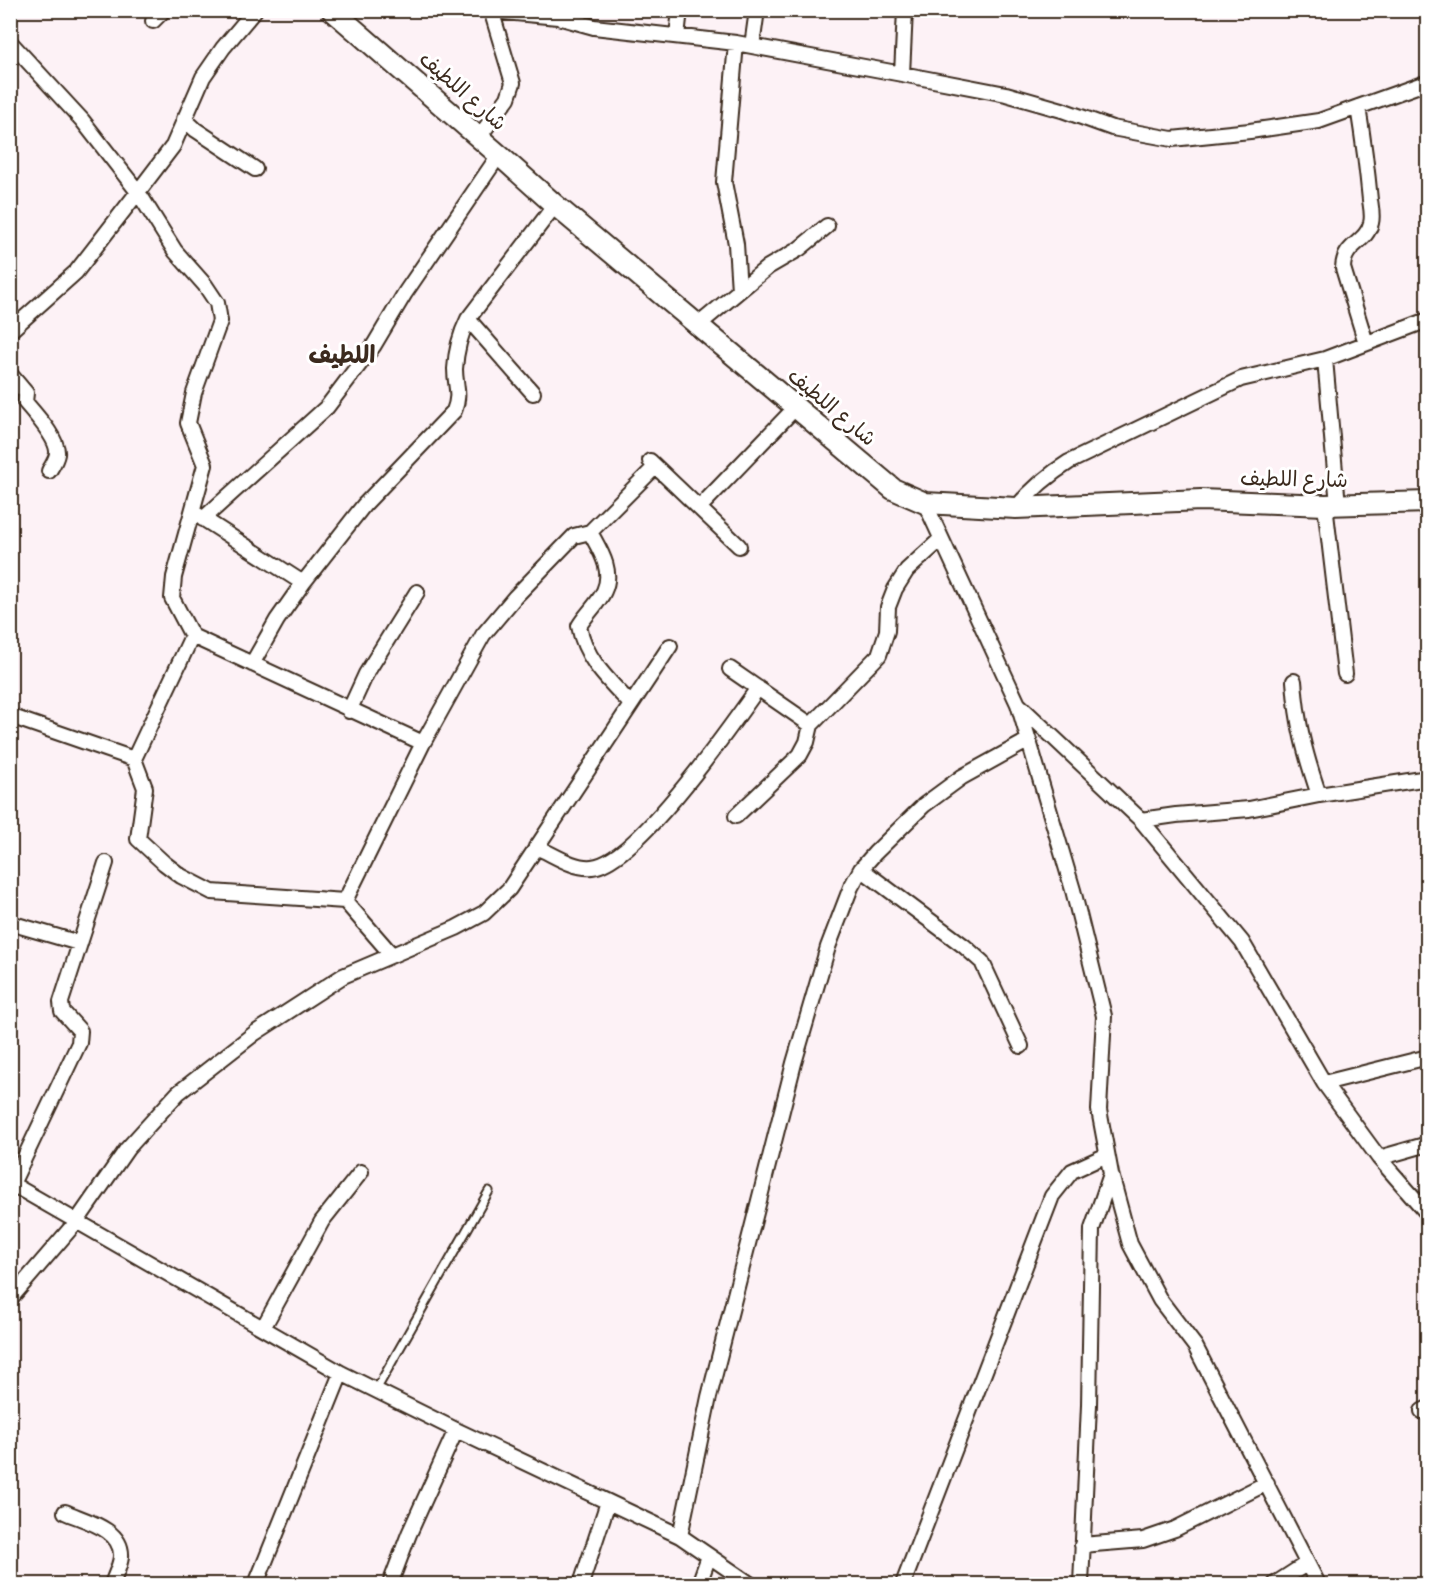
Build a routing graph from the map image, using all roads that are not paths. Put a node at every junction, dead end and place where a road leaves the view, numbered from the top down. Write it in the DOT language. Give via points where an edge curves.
graph roads {
  1 [pos="164,10"];
  2 [pos="255,10"];
  3 [pos="332,10"];
  4 [pos="680,10"];
  5 [pos="757,10"];
  6 [pos="905,10"];
  7 [pos="492,11"];
  8 [pos="570,16"];
  9 [pos="153,21"];
  10 [pos="677,36"];
  11 [pos="10,42"];
  12 [pos="736,43"];
  13 [pos="753,46"];
  14 [pos="902,74"];
  15 [pos="1428,82"];
  16 [pos="1358,107"];
  17 [pos="184,119"];
  18 [pos="479,137"];
  19 [pos="500,155"];
  20 [pos="255,169"];
  21 [pos="138,192"];
  22 [pos="555,206"];
  23 [pos="828,225"];
  24 [pos="739,290"];
  25 [pos="468,319"];
  26 [pos="1428,320"];
  27 [pos="697,326"];
  28 [pos="10,331"];
  29 [pos="1366,343"];
  30 [pos="1325,359"];
  31 [pos="10,374"];
  32 [pos="533,393"];
  33 [pos="796,407"];
  34 [pos="50,471"];
  35 [pos="1428,502"];
  36 [pos="924,503"];
  37 [pos="1332,505"];
  38 [pos="699,508"];
  39 [pos="1017,508"];
  40 [pos="198,515"];
  41 [pos="590,532"];
  42 [pos="941,540"];
  43 [pos="739,546"];
  44 [pos="303,583"];
  45 [pos="417,592"];
  46 [pos="192,636"];
  47 [pos="670,646"];
  48 [pos="252,664"];
  49 [pos="730,669"];
  50 [pos="1345,674"];
  51 [pos="1294,681"];
  52 [pos="758,688"];
  53 [pos="631,704"];
  54 [pos="1018,704"];
  55 [pos="349,711"];
  56 [pos="10,716"];
  57 [pos="811,725"];
  58 [pos="1029,740"];
  59 [pos="423,743"];
  60 [pos="134,759"];
  61 [pos="1428,778"];
  62 [pos="1319,795"];
  63 [pos="736,816"];
  64 [pos="1141,820"];
  65 [pos="536,847"];
  66 [pos="106,863"];
  67 [pos="861,869"];
  68 [pos="345,901"];
  69 [pos="10,923"];
  70 [pos="79,943"];
  71 [pos="392,955"];
  72 [pos="1021,1046"];
  73 [pos="1428,1057"];
  74 [pos="1324,1083"];
  75 [pos="1428,1144"];
  76 [pos="1107,1155"];
  77 [pos="1380,1158"];
  78 [pos="361,1172"];
  79 [pos="1111,1174"];
  80 [pos="11,1184"];
  81 [pos="489,1191"];
  82 [pos="1428,1215"];
  83 [pos="77,1221"];
  84 [pos="10,1299"];
  85 [pos="263,1328"];
  86 [pos="341,1372"];
  87 [pos="376,1390"];
  88 [pos="456,1430"];
  89 [pos="1267,1483"];
  90 [pos="608,1502"];
  91 [pos="65,1512"];
  92 [pos="680,1536"];
  93 [pos="1082,1545"];
  94 [pos="709,1556"];
  95 [pos="1306,1564"];
  96 [pos="112,1584"];
  97 [pos="256,1584"];
  98 [pos="390,1584"];
  99 [pos="581,1584"];
  100 [pos="699,1584"];
  101 [pos="750,1584"];
  102 [pos="903,1584"];
  103 [pos="1081,1584"];
  104 [pos="1275,1584"];
  105 [pos="1317,1584"];
  1 -- 9 [label="street"];
  2 -- 17 [label="street" via="203,77"];
  3 -- 18 [label="street, شارع اللطيف"];
  4 -- 10 [label="street"];
  5 -- 13 [label="street"];
  6 -- 14 [label="street"];
  7 -- 8 [label="street"];
  7 -- 18 [label="street" via="513,83 508,98"];
  8 -- 10 [label="street" via="594,27"];
  10 -- 12 [label="street"];
  11 -- 21 [label="street" via="82,120"];
  12 -- 13 [label="street"];
  12 -- 24 [label="street" via="724,182 736,244"];
  13 -- 14 [label="street"];
  14 -- 16 [label="street" via="1006,94 1112,128 1172,139 1319,121"];
  15 -- 16 [label="street"];
  16 -- 29 [label="street" via="1372,221 1366,235 1348,249 1343,268"];
  17 -- 20 [label="street"];
  17 -- 21 [label="street" via="173,146"];
  18 -- 19 [label="street, شارع اللطيف"];
  19 -- 22 [label="street, شارع اللطيف"];
  19 -- 40 [label="street" via="374,345 327,406"];
  21 -- 28 [label="street" via="76,272"];
  21 -- 40 [label="street" via="175,251 217,303 220,321 194,393 189,423 205,465"];
  22 -- 25 [label="street"];
  22 -- 27 [label="street, شارع اللطيف"];
  23 -- 24 [label="street"];
  24 -- 27 [label="street"];
  25 -- 32 [label="street"];
  25 -- 44 [label="street" via="459,337 455,371 459,399 454,411 364,505"];
  26 -- 29 [label="street"];
  27 -- 33 [label="street, شارع اللطيف"];
  29 -- 30 [label="street"];
  30 -- 37 [label="street"];
  30 -- 39 [label="street" via="1229,384 1069,462 1040,482"];
  31 -- 34 [label="street" via="26,393 25,402 57,447"];
  33 -- 36 [label="street, شارع اللطيف" via="893,489"];
  33 -- 38 [label="street"];
  35 -- 37 [label="street, شارع اللطيف"];
  36 -- 39 [label="street, شارع اللطيف"];
  36 -- 42 [label="street"];
  37 -- 39 [label="street, شارع اللطيف" via="1201,500"];
  37 -- 50 [label="street"];
  38 -- 41 [label="street" via="653,464"];
  38 -- 43 [label="street"];
  40 -- 44 [label="street"];
  40 -- 46 [label="street" via="185,530 172,598"];
  41 -- 53 [label="street" via="607,572 605,590 579,626 581,638 599,671"];
  41 -- 59 [label="street" via="574,536 483,635"];
  42 -- 54 [label="street"];
  42 -- 57 [label="street" via="908,570 895,589 879,655"];
  44 -- 48 [label="street"];
  45 -- 55 [label="street" via="366,674"];
  46 -- 48 [label="street"];
  46 -- 60 [label="street"];
  47 -- 53 [label="street"];
  48 -- 55 [label="street"];
  49 -- 52 [label="street"];
  51 -- 62 [label="street" via="1296,714"];
  52 -- 57 [label="street"];
  52 -- 65 [label="street" via="684,787 641,836 608,861 592,867 577,866"];
  53 -- 65 [label="street"];
  54 -- 58 [label="street"];
  54 -- 64 [label="street"];
  55 -- 59 [label="street"];
  56 -- 60 [label="street"];
  57 -- 63 [label="street" via="800,755"];
  58 -- 67 [label="street" via="962,777 924,805"];
  58 -- 76 [label="street" via="1073,890 1104,1016 1099,1110"];
  59 -- 68 [label="street"];
  60 -- 68 [label="street" via="145,788 138,839 181,876 212,892"];
  61 -- 62 [label="street"];
  62 -- 64 [label="street" via="1249,809"];
  64 -- 74 [label="street" via="1242,942"];
  65 -- 71 [label="street" via="509,889 484,913"];
  66 -- 70 [label="street"];
  67 -- 72 [label="street" via="982,962"];
  67 -- 92 [label="street" via="828,947 794,1063 709,1397"];
  68 -- 71 [label="street"];
  69 -- 70 [label="street"];
  70 -- 80 [label="street" via="61,1002 62,1011 80,1031 79,1043"];
  71 -- 83 [label="street" via="343,976 255,1033 178,1093 127,1149"];
  73 -- 74 [label="street"];
  74 -- 77 [label="street"];
  75 -- 77 [label="street"];
  76 -- 79 [label="street"];
  76 -- 102 [label="street" via="1072,1171 1052,1196"];
  77 -- 82 [label="street"];
  78 -- 85 [label="street" via="322,1221"];
  79 -- 89 [label="street" via="1130,1244 1160,1300 1195,1346"];
  79 -- 93 [label="street" via="1092,1229"];
  80 -- 83 [label="street"];
  81 -- 87 [label="lane"];
  83 -- 84 [label="street"];
  83 -- 85 [label="street"];
  85 -- 86 [label="street"];
  86 -- 87 [label="street"];
  86 -- 97 [label="street"];
  87 -- 88 [label="street"];
  88 -- 90 [label="street"];
  88 -- 98 [label="street"];
  89 -- 93 [label="street" via="1143,1540"];
  89 -- 95 [label="street"];
  90 -- 92 [label="street"];
  90 -- 99 [label="street"];
  91 -- 96 [label="street" via="110,1532 120,1543 121,1558"];
  92 -- 94 [label="street"];
  93 -- 103 [label="street"];
  94 -- 100 [label="street"];
  94 -- 101 [label="street"];
  95 -- 104 [label="street"];
  95 -- 105 [label="street"];
}
